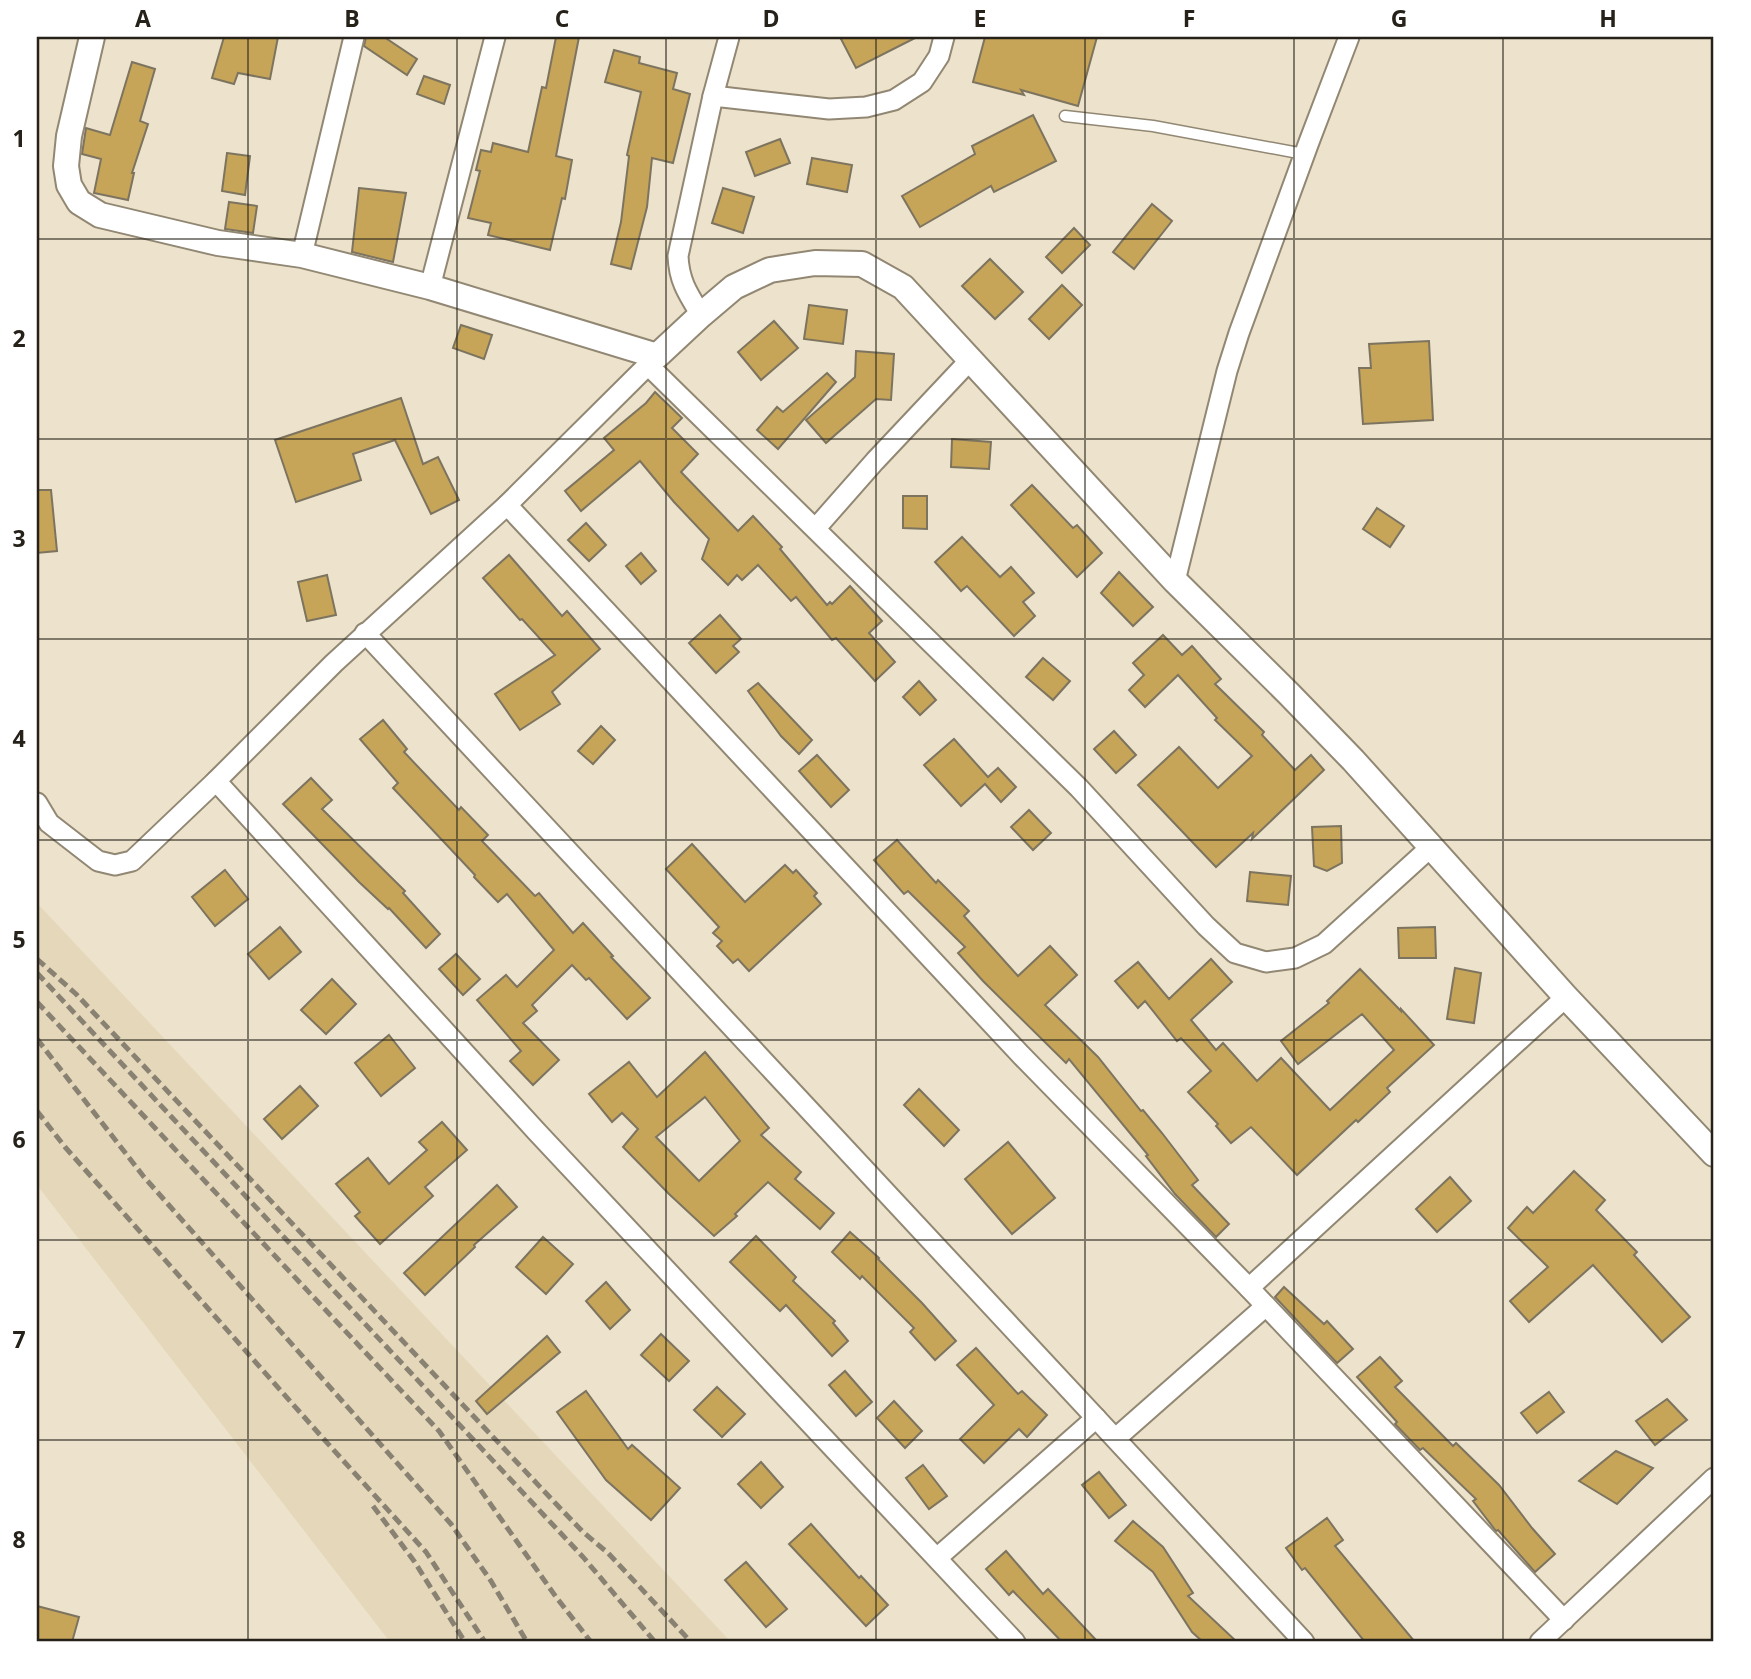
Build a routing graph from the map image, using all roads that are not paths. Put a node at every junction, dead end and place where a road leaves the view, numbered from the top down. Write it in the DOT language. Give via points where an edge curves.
graph roads {
  1 [pos="92,37"];
  2 [pos="354,37"];
  3 [pos="495,37"];
  4 [pos="729,37"];
  5 [pos="944,37"];
  6 [pos="1349,37"];
  7 [pos="713,96"];
  8 [pos="1065,116"];
  9 [pos="1304,154"];
  10 [pos="302,255"];
  11 [pos="430,287"];
  12 [pos="701,315"];
  13 [pos="971,359"];
  14 [pos="653,361"];
  15 [pos="508,505"];
  16 [pos="816,528"];
  17 [pos="1175,581"];
  18 [pos="365,633"];
  19 [pos="216,781"];
  20 [pos="37,803"];
  21 [pos="1432,846"];
  22 [pos="1566,997"];
  23 [pos="1714,1154"];
  24 [pos="1249,1288"];
  25 [pos="1266,1306"];
  26 [pos="1097,1418"];
  27 [pos="1116,1438"];
  28 [pos="1714,1478"];
  29 [pos="937,1559"];
  30 [pos="1564,1619"];
  31 [pos="1015,1642"];
  32 [pos="1304,1642"];
  33 [pos="1540,1642"];
  1 -- 10 [label="street" via="66,166 69,185 79,202 100,215 218,243"];
  2 -- 10 [label="street"];
  3 -- 11 [label="street"];
  4 -- 7 [label="street"];
  5 -- 7 [label="street" via="939,56 922,82 894,100 829,109"];
  6 -- 9 [label="street"];
  7 -- 12 [label="street" via="678,256 684,287"];
  8 -- 9 [label="lane"];
  9 -- 17 [label="street" via="1227,371"];
  10 -- 11 [label="street"];
  11 -- 14 [label="street"];
  12 -- 13 [label="street" via="734,287 770,270 815,263 862,264 903,287"];
  12 -- 14 [label="street"];
  13 -- 16 [label="street"];
  13 -- 17 [label="street"];
  14 -- 15 [label="street"];
  14 -- 16 [label="street"];
  15 -- 18 [label="street"];
  15 -- 24 [label="street" via="1021,1055"];
  16 -- 21 [label="street" via="1079,788 1235,953 1266,962 1295,958 1324,944"];
  17 -- 21 [label="street" via="1317,722"];
  18 -- 19 [label="street"];
  18 -- 26 [label="street"];
  19 -- 20 [label="street" via="132,861 115,865 98,861 49,823"];
  19 -- 29 [label="street"];
  21 -- 22 [label="street"];
  22 -- 23 [label="street"];
  22 -- 24 [label="street"];
  24 -- 25 [label="street"];
  25 -- 27 [label="street"];
  25 -- 30 [label="street"];
  26 -- 27 [label="street"];
  26 -- 29 [label="street"];
  27 -- 32 [label="street"];
  28 -- 30 [label="street"];
  29 -- 31 [label="street"];
  30 -- 33 [label="street"];
}
